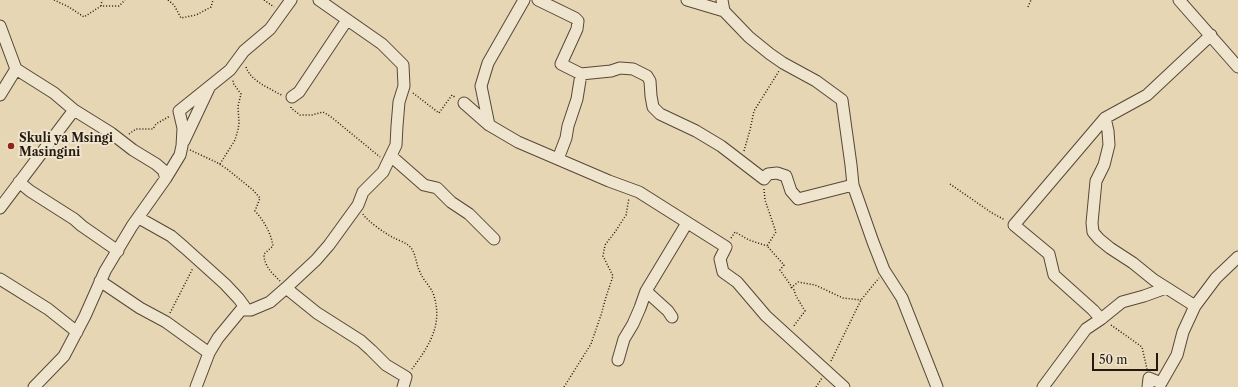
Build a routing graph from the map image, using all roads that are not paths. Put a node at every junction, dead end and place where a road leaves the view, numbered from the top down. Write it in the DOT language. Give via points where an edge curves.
graph roads {
  1 [pos="291,0"];
  2 [pos="319,0"];
  3 [pos="524,0"];
  4 [pos="538,0"];
  5 [pos="687,0"];
  6 [pos="722,0"];
  7 [pos="1179,0"];
  8 [pos="724,11"];
  9 [pos="347,20"];
  10 [pos="0,26"];
  11 [pos="1211,35"];
  12 [pos="1238,67"];
  13 [pos="16,69"];
  14 [pos="581,74"];
  15 [pos="211,85"];
  16 [pos="0,95"];
  17 [pos="292,97"];
  18 [pos="464,103"];
  19 [pos="74,110"];
  20 [pos="1105,118"];
  21 [pos="489,125"];
  22 [pos="182,146"];
  23 [pos="389,159"];
  24 [pos="558,159"];
  25 [pos="166,178"];
  26 [pos="19,182"];
  27 [pos="853,185"];
  28 [pos="0,208"];
  29 [pos="139,218"];
  30 [pos="687,222"];
  31 [pos="494,239"];
  32 [pos="118,251"];
  33 [pos="1238,257"];
  34 [pos="0,278"];
  35 [pos="100,281"];
  36 [pos="286,288"];
  37 [pos="1166,288"];
  38 [pos="646,290"];
  39 [pos="1195,306"];
  40 [pos="247,310"];
  41 [pos="672,317"];
  42 [pos="1101,318"];
  43 [pos="77,332"];
  44 [pos="209,353"];
  45 [pos="618,360"];
  46 [pos="404,382"];
  47 [pos="1149,383"];
  48 [pos="34,387"];
  49 [pos="196,387"];
  50 [pos="844,387"];
  51 [pos="937,387"];
  52 [pos="1043,387"];
  1 -- 15 [label="street" via="270,30 244,51 230,70"];
  2 -- 9 [label="street"];
  3 -- 21 [label="street" via="488,63 481,86"];
  4 -- 14 [label="street" via="578,21 577,29 561,64"];
  5 -- 8 [label="street"];
  6 -- 8 [label="street"];
  7 -- 11 [label="street"];
  8 -- 27 [label="street" via="750,37 783,63 816,81 842,100"];
  9 -- 17 [label="street" via="299,92"];
  9 -- 23 [label="street" via="382,44 403,65 404,86 396,145"];
  10 -- 13 [label="street"];
  11 -- 12 [label="street"];
  11 -- 20 [label="street" via="1146,95"];
  13 -- 16 [label="street"];
  13 -- 19 [label="street" via="54,93"];
  14 -- 24 [label="street" via="577,99"];
  14 -- 27 [label="street" via="620,68 633,69 647,76 653,107 660,114 696,130 764,179 768,174 786,176 791,191 798,199"];
  15 -- 22 [label="street"];
  15 -- 22 [label="street" via="179,111 183,128"];
  18 -- 21 [label="street"];
  19 -- 25 [label="street" via="156,164 163,170"];
  19 -- 26 [label="street"];
  20 -- 37 [label="street" via="1109,145 1104,165 1096,181 1093,232 1110,248"];
  20 -- 42 [label="street" via="1014,225 1049,254 1054,275"];
  21 -- 24 [label="street" via="518,142"];
  22 -- 25 [label="street" via="180,155"];
  23 -- 31 [label="street" via="424,185 437,188"];
  23 -- 36 [label="street" via="383,172 363,192 358,205 325,250"];
  24 -- 30 [label="street" via="639,192"];
  25 -- 29 [label="street"];
  26 -- 28 [label="street"];
  26 -- 32 [label="street"];
  27 -- 51 [label="street" via="884,270 902,298"];
  29 -- 32 [label="street"];
  29 -- 40 [label="street" via="171,236 239,299"];
  30 -- 38 [label="street"];
  30 -- 50 [label="street" via="726,247 720,259 723,272 737,282 766,316"];
  32 -- 35 [label="street"];
  33 -- 39 [label="street" via="1216,278"];
  34 -- 43 [label="street"];
  35 -- 43 [label="street"];
  35 -- 44 [label="street" via="166,322"];
  36 -- 40 [label="street" via="270,302"];
  36 -- 46 [label="street" via="317,313 361,341"];
  37 -- 39 [label="street"];
  37 -- 42 [label="street" via="1122,302"];
  38 -- 41 [label="street"];
  38 -- 45 [label="street" via="633,324 624,339"];
  39 -- 47 [label="street" via="1183,332 1177,355 1161,383"];
  40 -- 44 [label="street" via="241,310"];
  42 -- 52 [label="street" via="1086,329"];
  43 -- 48 [label="street" via="64,356"];
  44 -- 49 [label="street"];
}
